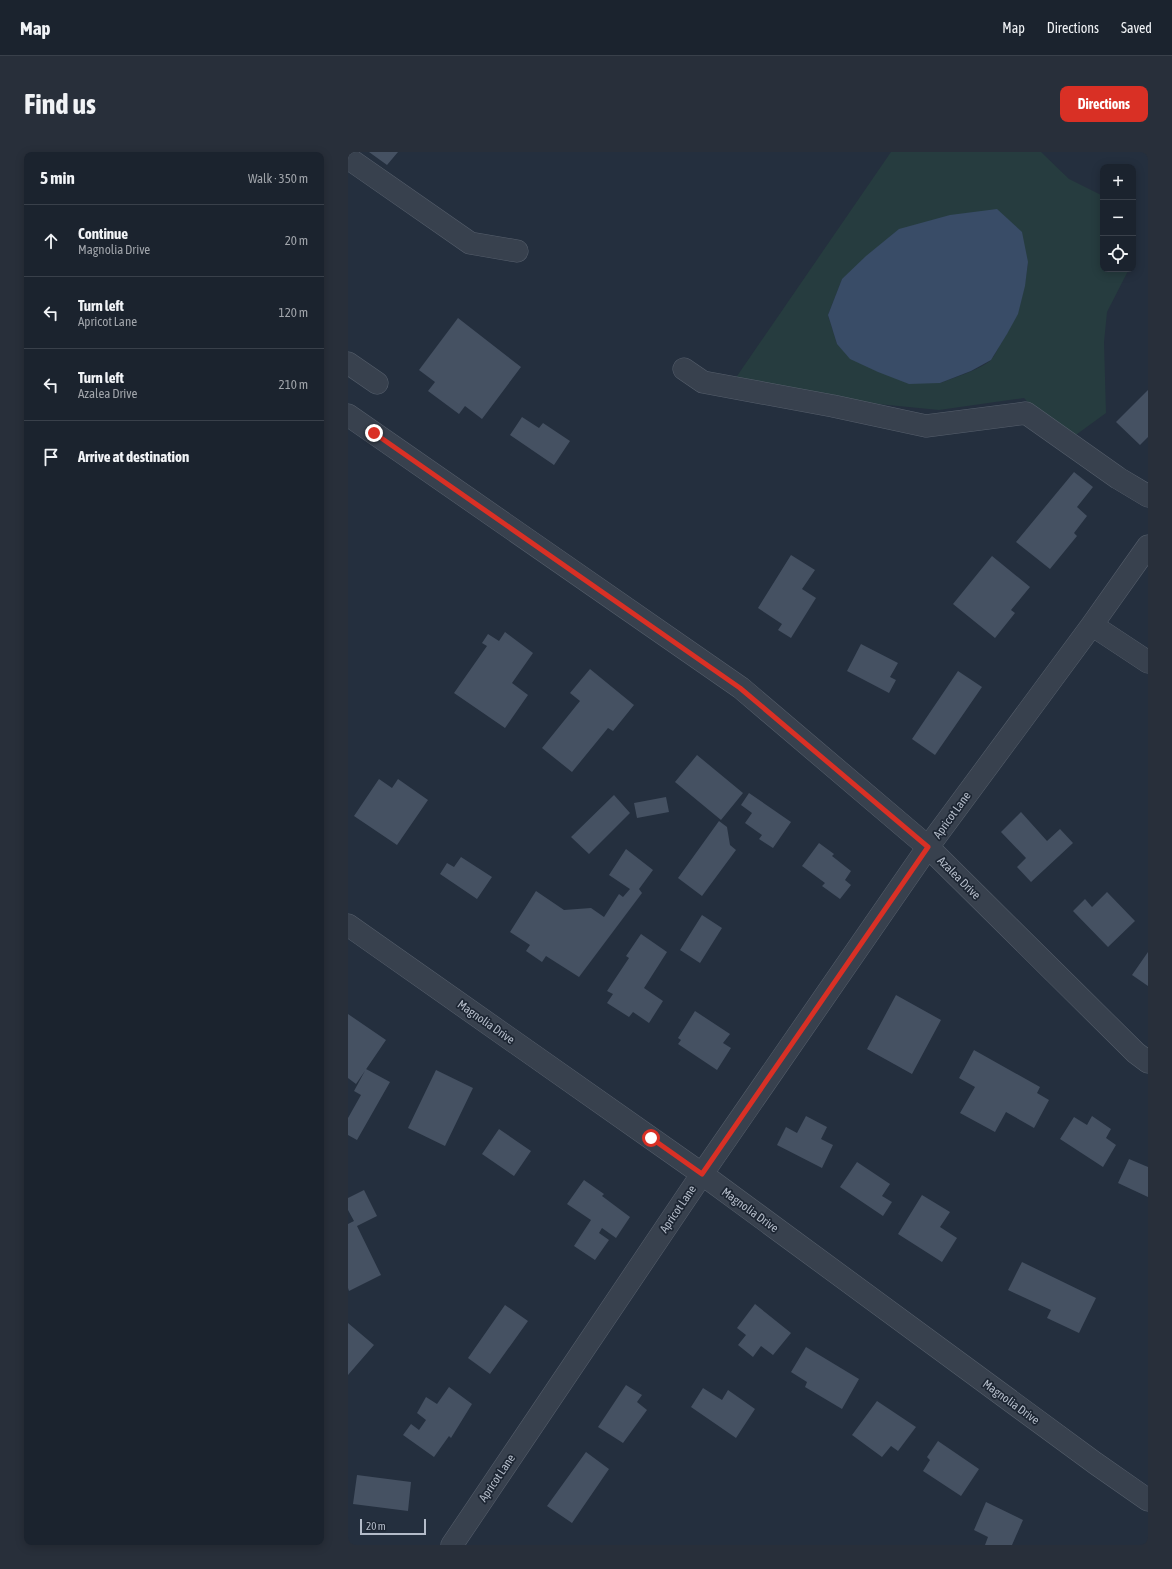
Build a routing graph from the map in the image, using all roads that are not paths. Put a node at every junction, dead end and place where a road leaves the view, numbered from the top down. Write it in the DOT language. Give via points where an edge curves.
graph roads {
  1 [pos="348,158"];
  2 [pos="517,250"];
  3 [pos="348,363"];
  4 [pos="684,369"];
  5 [pos="377,383"];
  6 [pos="348,415"];
  7 [pos="1148,496"];
  8 [pos="1148,546"];
  9 [pos="1092,625"];
  10 [pos="1148,662"];
  11 [pos="928,847"];
  12 [pos="348,925"];
  13 [pos="1148,1062"];
  14 [pos="702,1174"];
  15 [pos="1148,1500"];
  16 [pos="452,1545"];
  1 -- 2 [label="street" via="470,243"];
  3 -- 5 [label="street"];
  4 -- 7 [label="street" via="703,382 926,426 1026,413"];
  6 -- 11 [label="street, Azalea Drive" via="740,688"];
  8 -- 9 [label="street, Apricot Lane"];
  9 -- 10 [label="street"];
  9 -- 11 [label="street, Apricot Lane"];
  11 -- 13 [label="street, Azalea Drive" via="1130,1048"];
  11 -- 14 [label="street, Apricot Lane"];
  12 -- 14 [label="street, Magnolia Drive"];
  14 -- 15 [label="street, Magnolia Drive"];
  14 -- 16 [label="street, Apricot Lane"];
}
